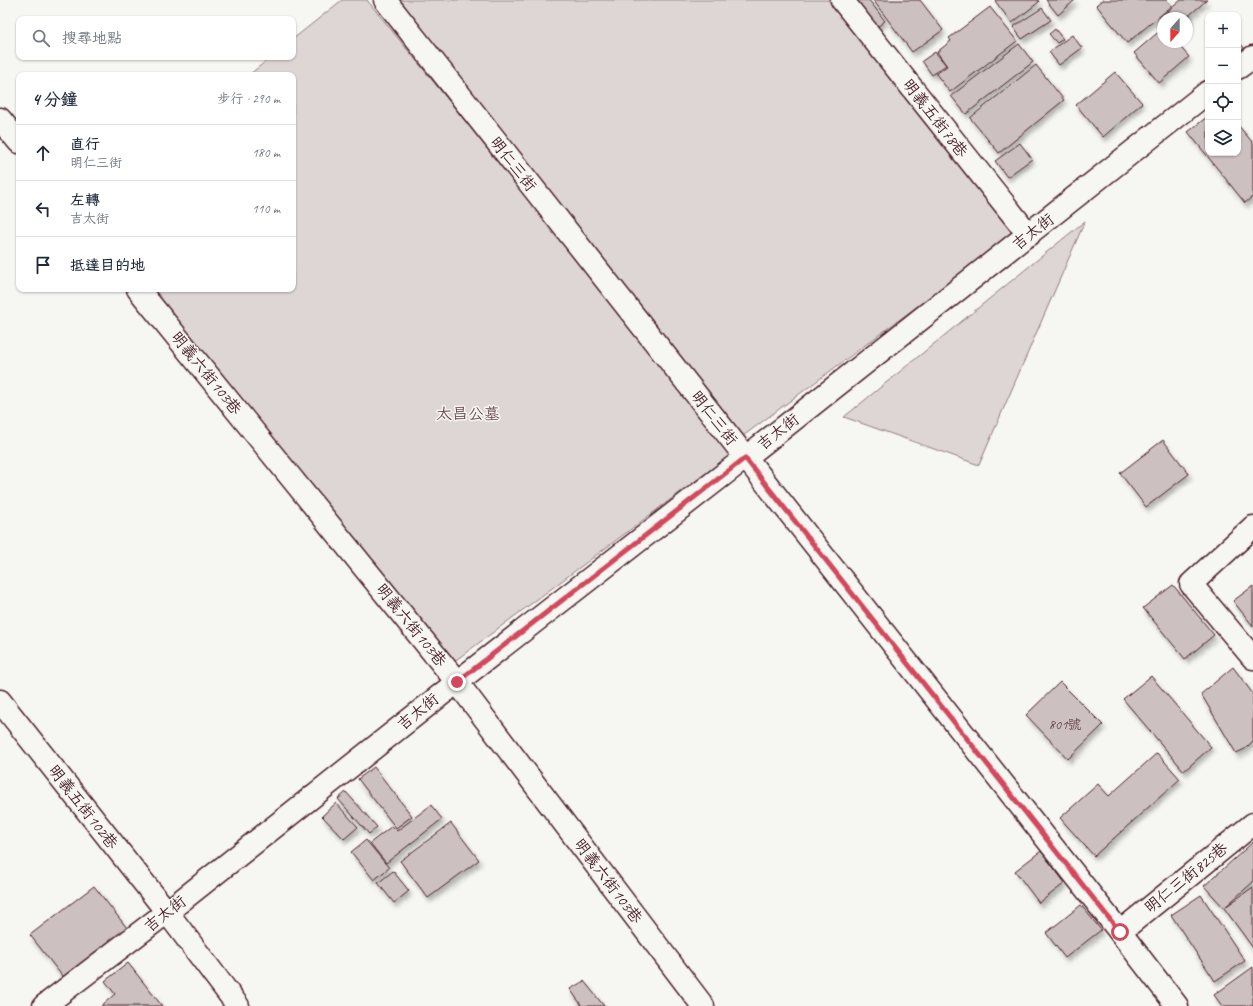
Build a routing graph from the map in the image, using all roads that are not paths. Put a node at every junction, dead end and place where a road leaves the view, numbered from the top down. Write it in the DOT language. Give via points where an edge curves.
graph roads {
  1 [pos="384,0"];
  2 [pos="842,0"];
  3 [pos="1253,56"];
  4 [pos="1241,66"];
  5 [pos="1205,94"];
  6 [pos="0,119"];
  7 [pos="16,138"];
  8 [pos="1029,235"];
  9 [pos="140,292"];
  10 [pos="745,458"];
  11 [pos="1253,527"];
  12 [pos="1253,658"];
  13 [pos="457,682"];
  14 [pos="0,701"];
  15 [pos="1253,824"];
  16 [pos="166,912"];
  17 [pos="1120,932"];
  18 [pos="44,1006"];
  19 [pos="238,1006"];
  20 [pos="703,1006"];
  21 [pos="1177,1006"];
  1 -- 10 [label="street, 明仁三街"];
  2 -- 8 [label="street, 明義五街78巷"];
  3 -- 4 [label="street"];
  5 -- 8 [label="street, 吉太街"];
  6 -- 7 [label="street"];
  8 -- 10 [label="street, 吉太街"];
  9 -- 13 [label="street, 明義六街103巷"];
  10 -- 13 [label="street, 吉太街"];
  10 -- 17 [label="street, 明仁三街"];
  11 -- 12 [label="street" via="1190,584"];
  13 -- 16 [label="street, 吉太街"];
  13 -- 20 [label="street, 明義六街103巷"];
  14 -- 16 [label="street, 明義五街102巷"];
  15 -- 17 [label="street, 明仁三街825巷"];
  16 -- 18 [label="street, 吉太街"];
  16 -- 19 [label="street, 明義五街102巷"];
  17 -- 21 [label="street, 明仁三街"];
}
